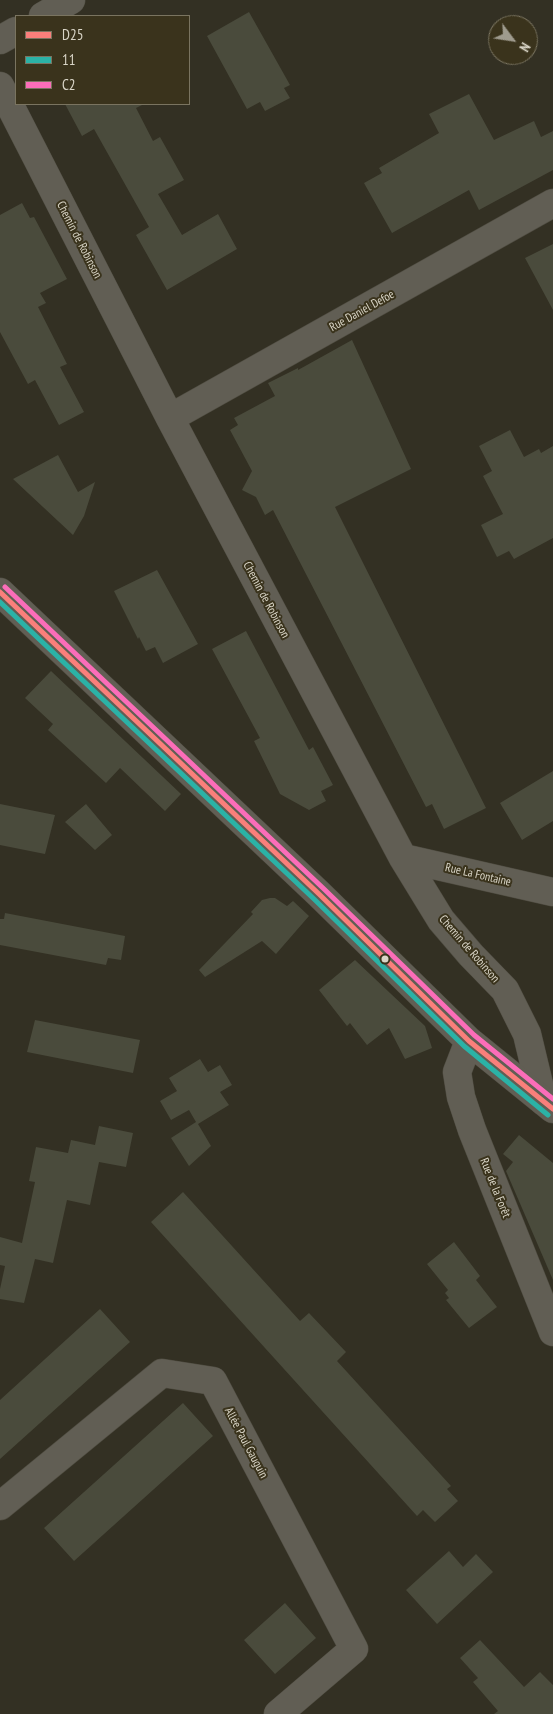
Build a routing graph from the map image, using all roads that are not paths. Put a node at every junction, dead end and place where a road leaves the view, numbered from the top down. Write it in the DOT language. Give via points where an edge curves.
graph roads {
  1 [pos="71,0"];
  2 [pos="45,15"];
  3 [pos="15,32"];
  4 [pos="0,40"];
  5 [pos="0,86"];
  6 [pos="553,203"];
  7 [pos="170,418"];
  8 [pos="0,592"];
  9 [pos="403,858"];
  10 [pos="553,892"];
  11 [pos="469,1041"];
  12 [pos="548,1105"];
  13 [pos="553,1332"];
  14 [pos="0,1506"];
  15 [pos="278,1714"];
  1 -- 2 [label="street"];
  3 -- 4 [label="street"];
  5 -- 7 [label="street, Chemin de Robinson"];
  6 -- 7 [label="street, Rue Daniel Defoe"];
  7 -- 9 [label="street, Chemin de Robinson"];
  8 -- 11 [label="street"];
  9 -- 10 [label="street, Rue La Fontaine"];
  9 -- 12 [label="street, Chemin de Robinson" via="441,920 505,990 527,1034"];
  11 -- 12 [label="street"];
  11 -- 13 [label="street, Rue de la Forêt" via="458,1072 461,1098"];
  14 -- 15 [label="street, Allée Paul Gauguin" via="162,1373 213,1381 354,1649"];
}
